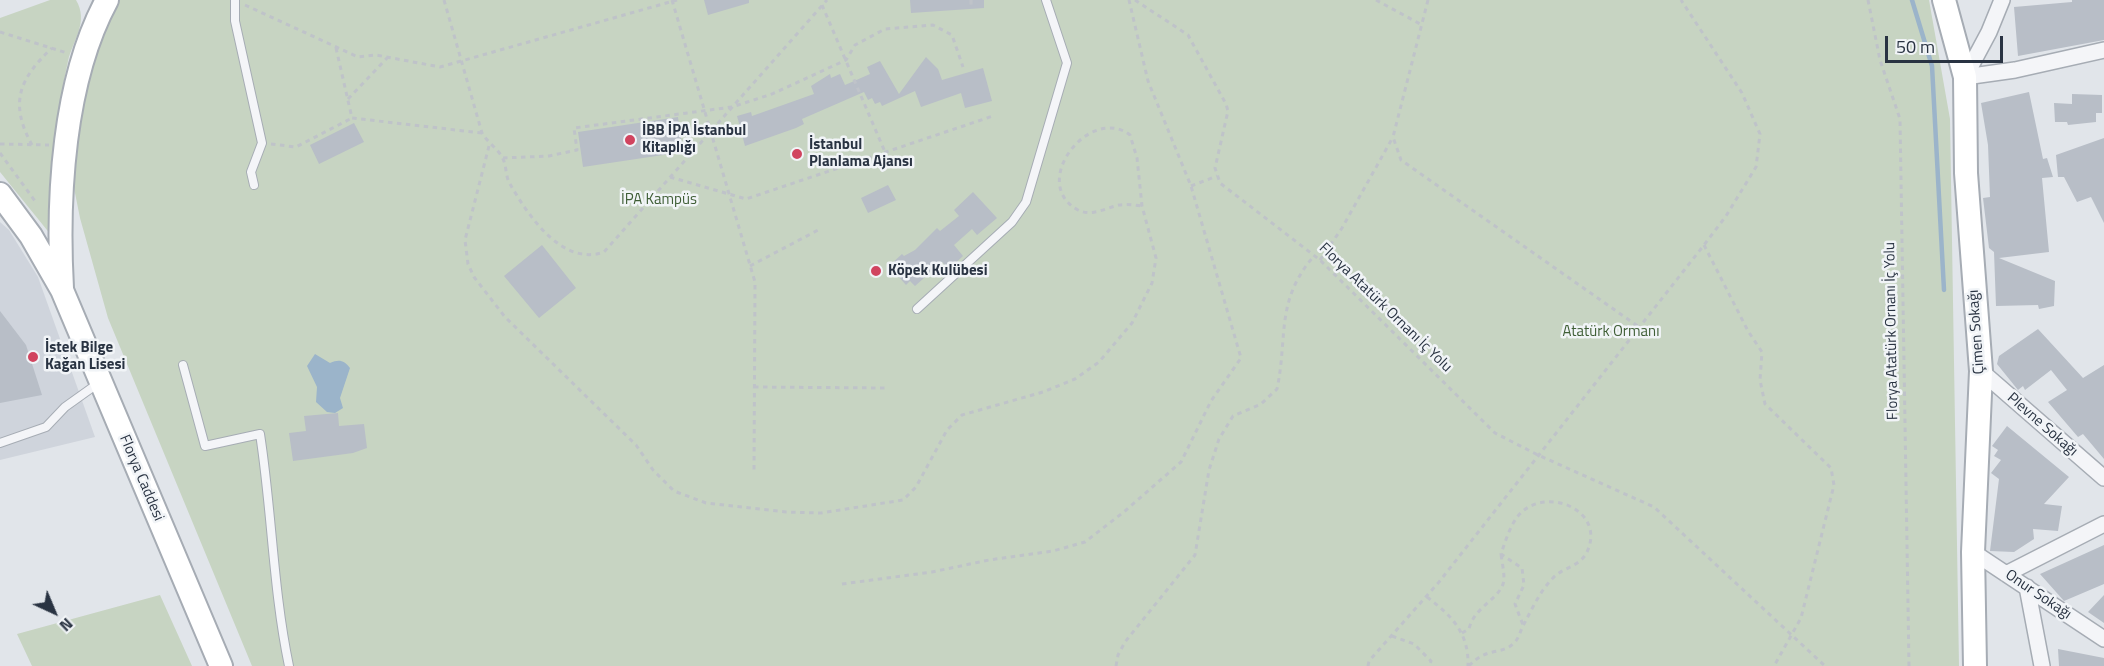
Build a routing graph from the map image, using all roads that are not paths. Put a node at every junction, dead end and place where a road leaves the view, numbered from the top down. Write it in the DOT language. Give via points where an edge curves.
graph roads {
  1 [pos="85,0"];
  2 [pos="107,0"];
  3 [pos="235,0"];
  4 [pos="1046,0"];
  5 [pos="1944,0"];
  6 [pos="2002,0"];
  7 [pos="93,25"];
  8 [pos="2104,50"];
  9 [pos="1965,77"];
  10 [pos="254,185"];
  11 [pos="0,194"];
  12 [pos="59,235"];
  13 [pos="32,236"];
  14 [pos="62,290"];
  15 [pos="917,309"];
  16 [pos="183,365"];
  17 [pos="1981,371"];
  18 [pos="101,381"];
  19 [pos="0,443"];
  20 [pos="2104,478"];
  21 [pos="2104,524"];
  22 [pos="1973,552"];
  23 [pos="2007,574"];
  24 [pos="2027,587"];
  25 [pos="2104,639"];
  26 [pos="220,666"];
  27 [pos="289,666"];
  28 [pos="1975,666"];
  29 [pos="2042,666"];
  1 -- 7 [label="main road"];
  2 -- 7 [label="main road, Florya Caddesi"];
  3 -- 10 [label="lane" via="235,21 262,143 251,172"];
  4 -- 15 [label="lane" via="1067,63 1026,202 1012,222"];
  5 -- 9 [label="main road, Çimen Sokağı"];
  6 -- 9 [label="street"];
  7 -- 12 [label="main road, Florya Caddesi" via="66,146"];
  8 -- 9 [label="street"];
  9 -- 17 [label="main road, Çimen Sokağı" via="1966,173"];
  11 -- 13 [label="main road, Florya Caddesi"];
  12 -- 13 [label="main road" via="52,244 42,244"];
  12 -- 14 [label="main road, Florya Caddesi"];
  13 -- 14 [label="main road, Florya Caddesi"];
  14 -- 18 [label="main road, Florya Caddesi"];
  16 -- 27 [label="lane" via="205,446 260,434"];
  17 -- 20 [label="street, Plevne Sokağı"];
  17 -- 22 [label="main road, Çimen Sokağı"];
  18 -- 19 [label="lane" via="65,407 46,427"];
  18 -- 26 [label="main road, Florya Caddesi"];
  21 -- 23 [label="street"];
  22 -- 23 [label="street, Onur Sokağı"];
  22 -- 28 [label="main road, Çimen Sokağı"];
  23 -- 24 [label="street, Onur Sokağı"];
  24 -- 25 [label="street, Onur Sokağı"];
  24 -- 29 [label="street"];
}
